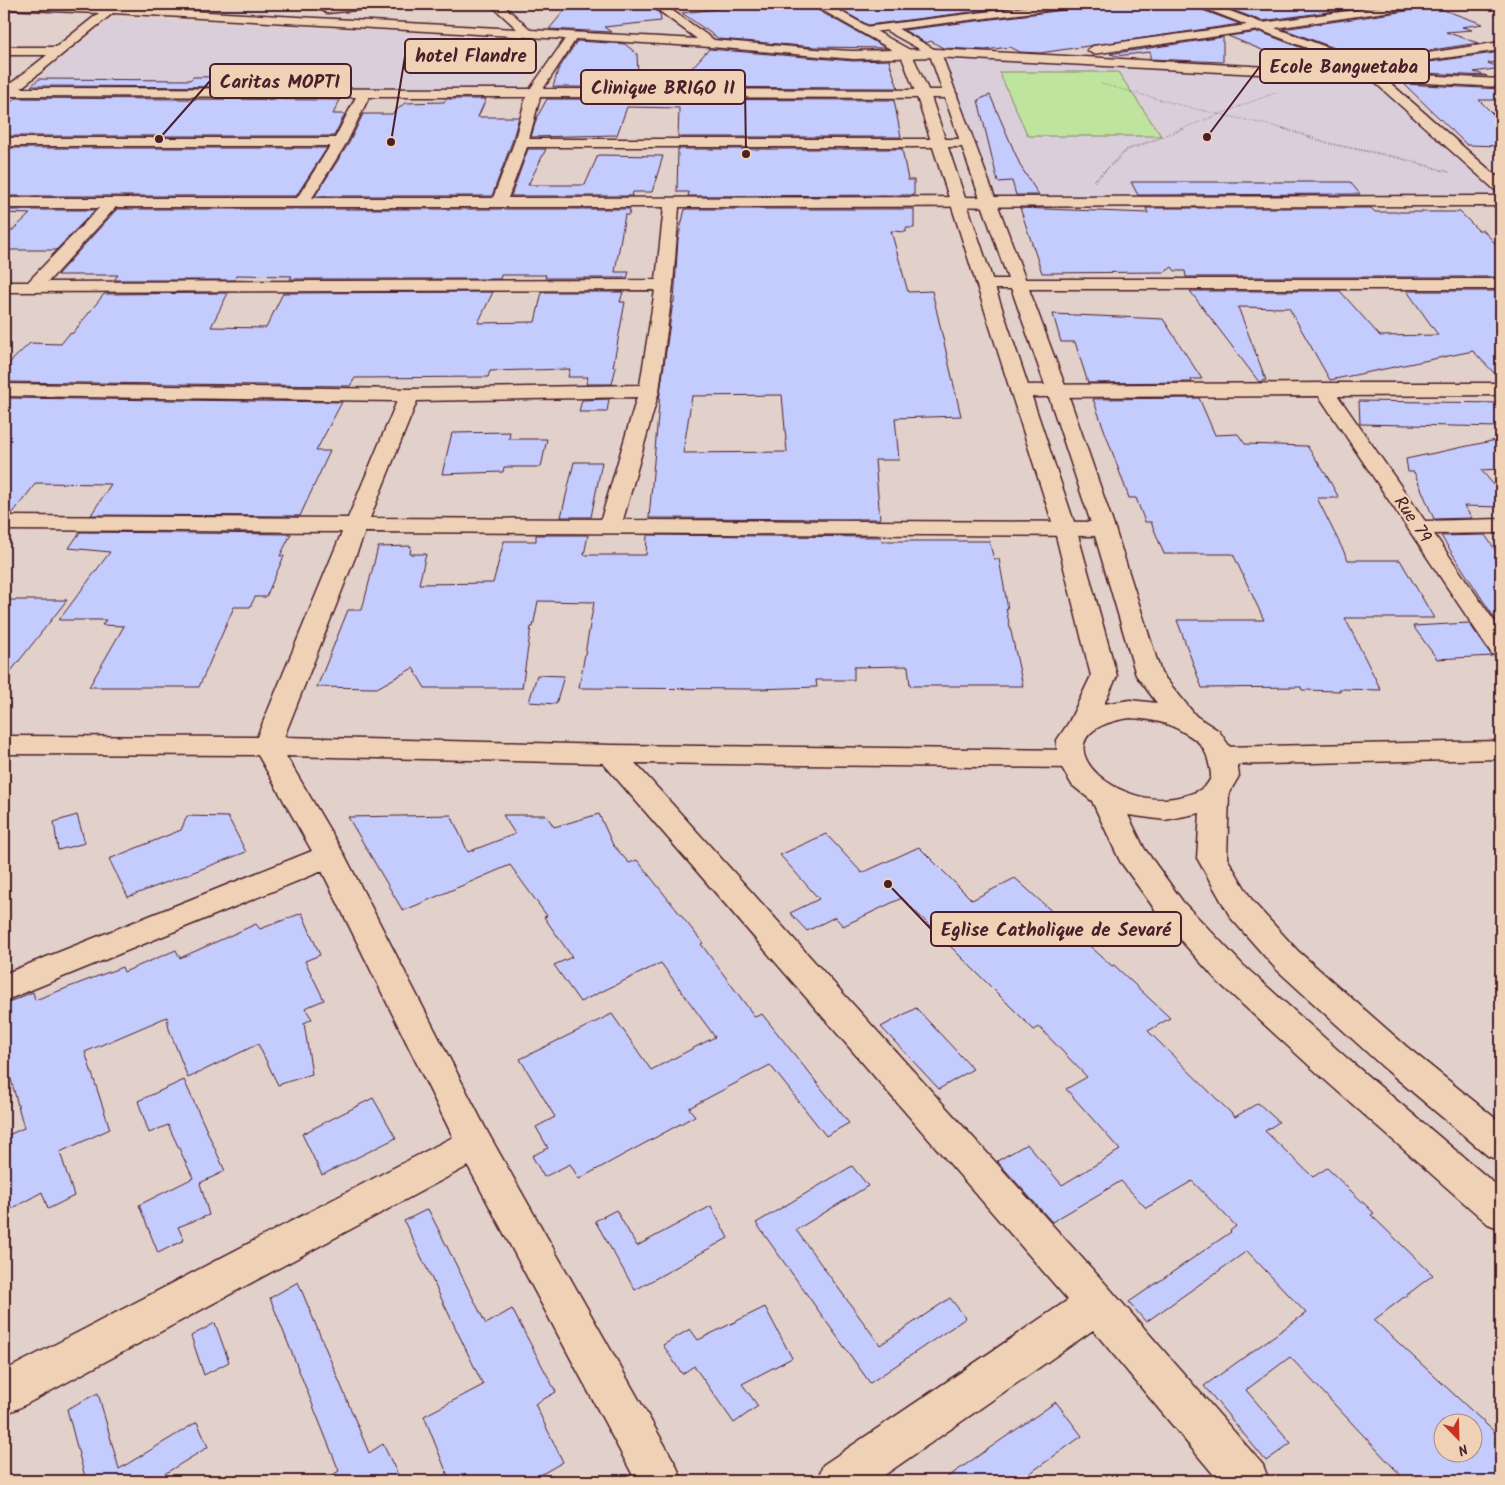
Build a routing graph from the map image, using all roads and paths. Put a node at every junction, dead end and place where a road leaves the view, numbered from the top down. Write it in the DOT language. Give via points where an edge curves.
graph roads {
  1 [pos="386,4"];
  2 [pos="496,4"];
  3 [pos="656,4"];
  4 [pos="819,4"];
  5 [pos="844,4"];
  6 [pos="1073,4"];
  7 [pos="1202,4"];
  8 [pos="1420,4"];
  9 [pos="4,6"];
  10 [pos="112,7"];
  11 [pos="254,19"];
  12 [pos="1259,26"];
  13 [pos="887,27"];
  14 [pos="865,30"];
  15 [pos="528,33"];
  16 [pos="572,37"];
  17 [pos="711,43"];
  18 [pos="1501,46"];
  19 [pos="4,51"];
  20 [pos="60,51"];
  21 [pos="935,53"];
  22 [pos="906,54"];
  23 [pos="1033,58"];
  24 [pos="1363,65"];
  25 [pos="1377,76"];
  26 [pos="1501,83"];
  27 [pos="1099,84"];
  28 [pos="1278,92"];
  29 [pos="364,93"];
  30 [pos="534,93"];
  31 [pos="6,94"];
  32 [pos="923,94"];
  33 [pos="950,94"];
  34 [pos="1217,114"];
  35 [pos="4,142"];
  36 [pos="340,142"];
  37 [pos="521,143"];
  38 [pos="939,143"];
  39 [pos="968,143"];
  40 [pos="1451,173"];
  41 [pos="1091,183"];
  42 [pos="1501,188"];
  43 [pos="1501,200"];
  44 [pos="958,201"];
  45 [pos="988,201"];
  46 [pos="4,202"];
  47 [pos="113,202"];
  48 [pos="302,202"];
  49 [pos="499,202"];
  50 [pos="672,202"];
  51 [pos="985,284"];
  52 [pos="1501,284"];
  53 [pos="664,285"];
  54 [pos="1019,285"];
  55 [pos="4,287"];
  56 [pos="34,287"];
  57 [pos="1324,389"];
  58 [pos="1501,389"];
  59 [pos="4,390"];
  60 [pos="649,391"];
  61 [pos="1020,391"];
  62 [pos="1057,391"];
  63 [pos="409,395"];
  64 [pos="4,523"];
  65 [pos="358,524"];
  66 [pos="610,526"];
  67 [pos="1501,526"];
  68 [pos="1064,528"];
  69 [pos="1420,528"];
  70 [pos="1104,529"];
  71 [pos="1501,649"];
  72 [pos="1186,722"];
  73 [pos="1082,724"];
  74 [pos="4,745"];
  75 [pos="267,746"];
  76 [pos="1501,750"];
  77 [pos="611,754"];
  78 [pos="1222,756"];
  79 [pos="1071,759"];
  80 [pos="1215,793"];
  81 [pos="1104,795"];
  82 [pos="330,856"];
  83 [pos="4,988"];
  84 [pos="475,1144"];
  85 [pos="1501,1145"];
  86 [pos="1501,1212"];
  87 [pos="1097,1304"];
  88 [pos="4,1393"];
  89 [pos="660,1481"];
  90 [pos="839,1481"];
  91 [pos="1247,1481"];
  1 -- 11 [label="street"];
  2 -- 15 [label="street"];
  3 -- 17 [label="street"];
  4 -- 14 [label="street"];
  5 -- 13 [label="street"];
  6 -- 13 [label="street"];
  7 -- 12 [label="street"];
  8 -- 12 [label="street"];
  9 -- 10 [label="street"];
  10 -- 11 [label="street"];
  10 -- 20 [label="street"];
  11 -- 15 [label="street"];
  12 -- 23 [label="street"];
  12 -- 24 [label="street"];
  13 -- 14 [label="street"];
  13 -- 21 [label="street"];
  14 -- 22 [label="street"];
  15 -- 16 [label="street"];
  16 -- 17 [label="street"];
  16 -- 30 [label="street"];
  17 -- 22 [label="street" via="815,53"];
  18 -- 24 [label="street"];
  19 -- 20 [label="street"];
  20 -- 31 [label="street"];
  21 -- 22 [label="street"];
  21 -- 23 [label="street"];
  21 -- 33 [label="street"];
  22 -- 32 [label="street"];
  23 -- 25 [label="street"];
  24 -- 25 [label="street"];
  25 -- 26 [label="street"];
  25 -- 42 [label="street"];
  27 -- 34 [label="path"];
  28 -- 34 [label="path"];
  29 -- 30 [label="street"];
  29 -- 31 [label="street"];
  29 -- 36 [label="street"];
  30 -- 32 [label="street"];
  30 -- 37 [label="street"];
  32 -- 33 [label="street"];
  32 -- 38 [label="street"];
  33 -- 39 [label="street"];
  34 -- 40 [label="path" via="1277,126 1331,144 1396,157"];
  34 -- 41 [label="path" via="1127,150"];
  35 -- 36 [label="street"];
  36 -- 48 [label="street"];
  37 -- 38 [label="street"];
  37 -- 49 [label="street"];
  38 -- 39 [label="street"];
  38 -- 44 [label="street"];
  39 -- 45 [label="street"];
  43 -- 45 [label="street"];
  44 -- 45 [label="street"];
  44 -- 50 [label="street"];
  44 -- 51 [label="street"];
  45 -- 54 [label="street"];
  46 -- 47 [label="street"];
  47 -- 48 [label="street"];
  47 -- 56 [label="street"];
  48 -- 49 [label="street"];
  49 -- 50 [label="street"];
  50 -- 53 [label="street"];
  51 -- 54 [label="street"];
  51 -- 61 [label="street"];
  52 -- 54 [label="street"];
  53 -- 56 [label="street"];
  53 -- 60 [label="street"];
  54 -- 62 [label="street"];
  55 -- 56 [label="street"];
  57 -- 58 [label="street"];
  57 -- 62 [label="street"];
  57 -- 69 [label="street, Rue 79"];
  59 -- 63 [label="street"];
  60 -- 63 [label="street"];
  60 -- 66 [label="street"];
  61 -- 62 [label="street"];
  61 -- 68 [label="street"];
  62 -- 70 [label="street"];
  63 -- 65 [label="street"];
  64 -- 65 [label="street"];
  65 -- 66 [label="street"];
  65 -- 75 [label="street"];
  66 -- 68 [label="street"];
  67 -- 69 [label="street"];
  68 -- 70 [label="street"];
  68 -- 73 [label="street" via="1104,676"];
  69 -- 71 [label="street, Rue 79"];
  70 -- 72 [label="street" via="1149,675"];
  72 -- 73 [label="street" via="1159,712 1130,709 1102,713"];
  72 -- 78 [label="street" via="1209,737"];
  73 -- 79 [label="street" via="1071,740"];
  74 -- 75 [label="street"];
  75 -- 77 [label="street"];
  75 -- 82 [label="street"];
  76 -- 78 [label="street"];
  77 -- 79 [label="street"];
  77 -- 87 [label="street"];
  78 -- 80 [label="street" via="1225,776"];
  79 -- 81 [label="street" via="1082,778"];
  80 -- 81 [label="street" via="1194,805 1165,810 1134,807"];
  80 -- 85 [label="street" via="1212,858 1242,910 1287,960 1395,1057"];
  81 -- 86 [label="street" via="1131,854 1172,910 1231,974"];
  82 -- 83 [label="street"];
  82 -- 84 [label="street"];
  84 -- 88 [label="street"];
  84 -- 89 [label="street"];
  87 -- 90 [label="street"];
  87 -- 91 [label="street"];
}
